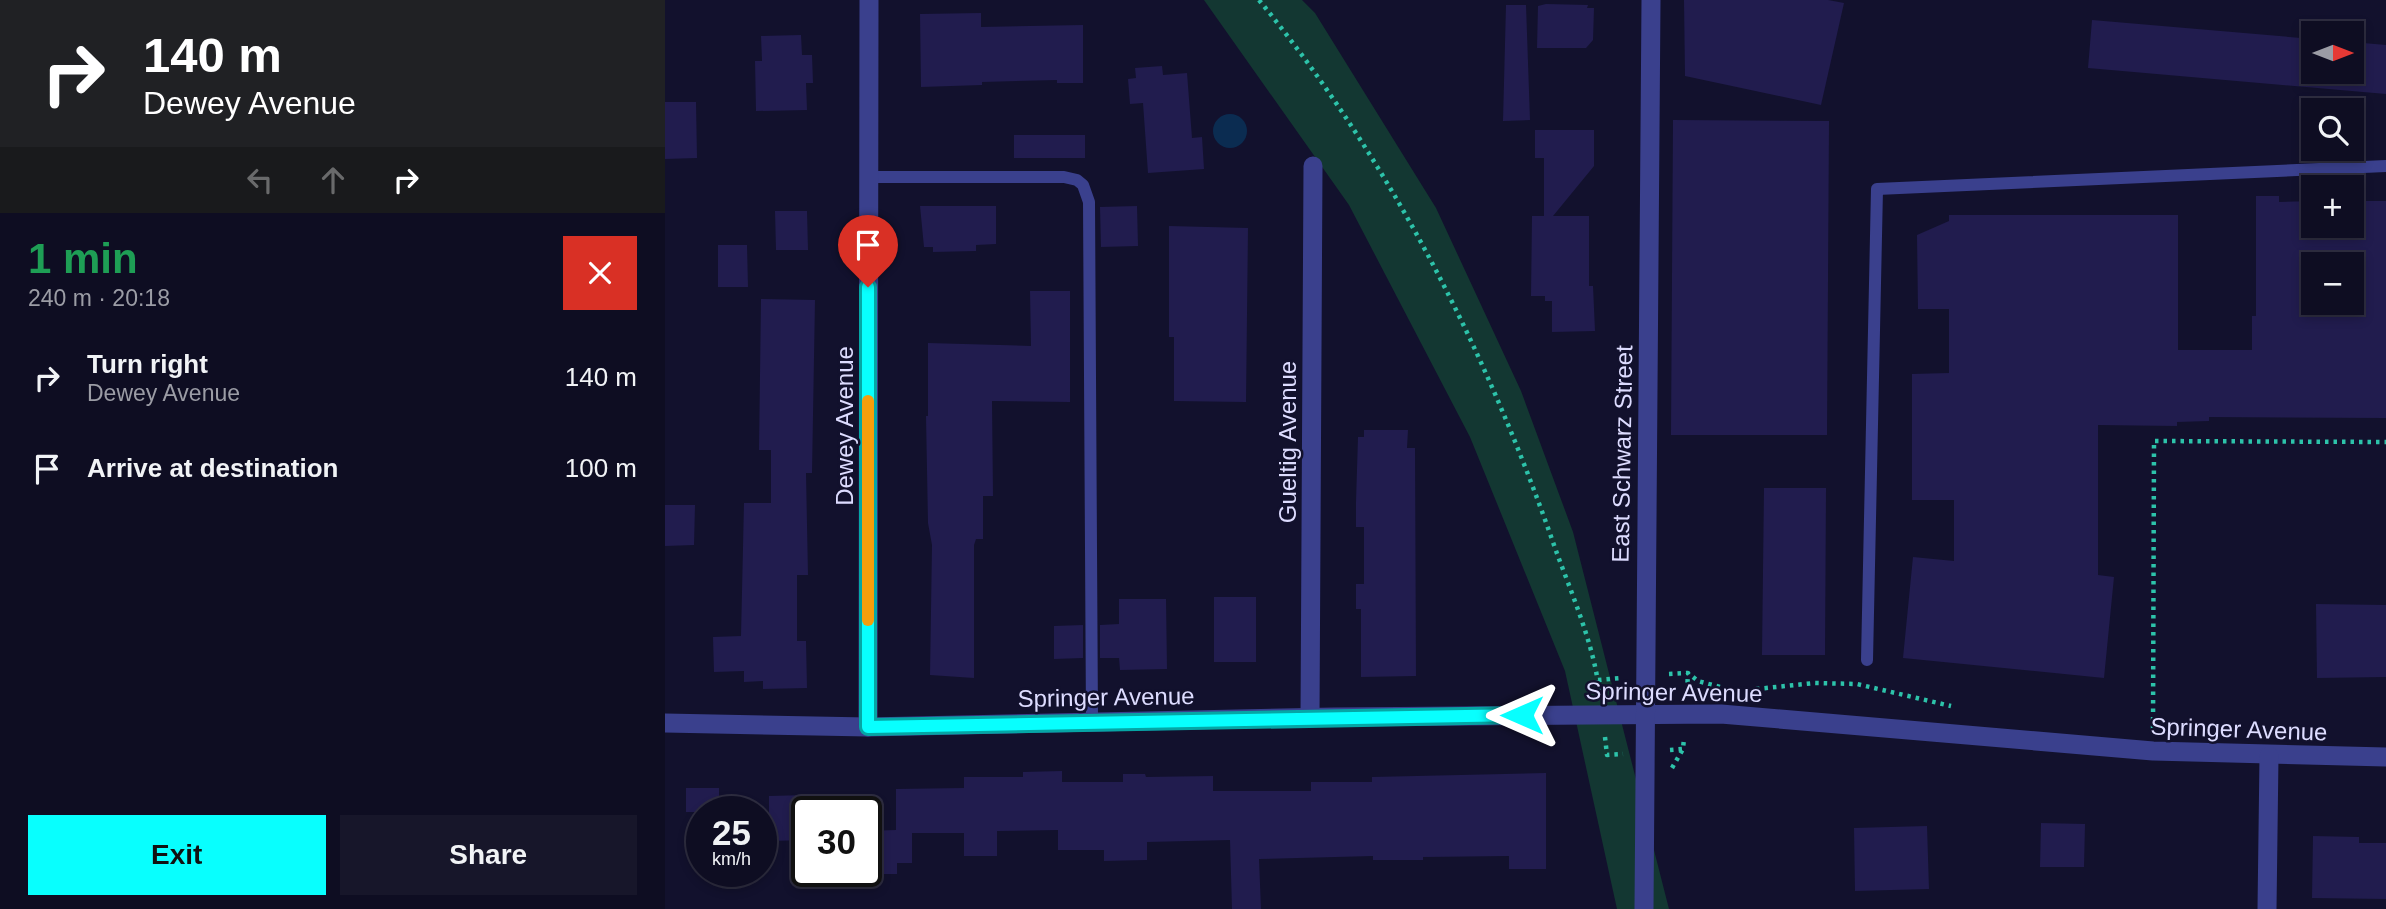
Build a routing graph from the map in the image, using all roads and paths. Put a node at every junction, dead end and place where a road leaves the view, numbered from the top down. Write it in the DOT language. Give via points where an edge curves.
graph roads {
  1 [pos="869,0"];
  2 [pos="1259,0"];
  3 [pos="1651,0"];
  4 [pos="1313,166"];
  5 [pos="2386,166"];
  6 [pos="868,177"];
  7 [pos="2386,442"];
  8 [pos="1867,660"];
  9 [pos="1688,673"];
  10 [pos="1598,680"];
  11 [pos="1731,688"];
  12 [pos="1750,689"];
  13 [pos="1961,708"];
  14 [pos="1645,714"];
  15 [pos="1310,717"];
  16 [pos="1092,722"];
  17 [pos="665,723"];
  18 [pos="2142,726"];
  19 [pos="868,727"];
  20 [pos="2269,756"];
  21 [pos="2386,757"];
  22 [pos="1644,909"];
  23 [pos="2267,909"];
  1 -- 6 [label="street, Dewey Avenue"];
  2 -- 10 [label="path" via="1303,56 1399,202 1470,339 1533,483"];
  3 -- 14 [label="street, East Schwarz Street"];
  4 -- 15 [label="street, Gueltig Avenue"];
  5 -- 8 [label="lane" via="1877,189"];
  6 -- 16 [label="lane" via="1064,177 1077,180 1086,192"];
  6 -- 19 [label="street, Dewey Avenue"];
  7 -- 18 [label="path" via="2154,441 2153,727"];
  9 -- 11 [label="path" via="1712,686"];
  12 -- 13 [label="path" via="1857,684"];
  14 -- 15 [label="street, Springer Avenue"];
  14 -- 20 [label="street, Springer Avenue" via="1721,714 2041,743"];
  14 -- 22 [label="street, East Schwarz Street"];
  15 -- 16 [label="street, Springer Avenue"];
  16 -- 19 [label="street, Springer Avenue"];
  17 -- 19 [label="street, Springer Avenue"];
  20 -- 21 [label="street, Springer Avenue"];
  20 -- 23 [label="street"];
}
